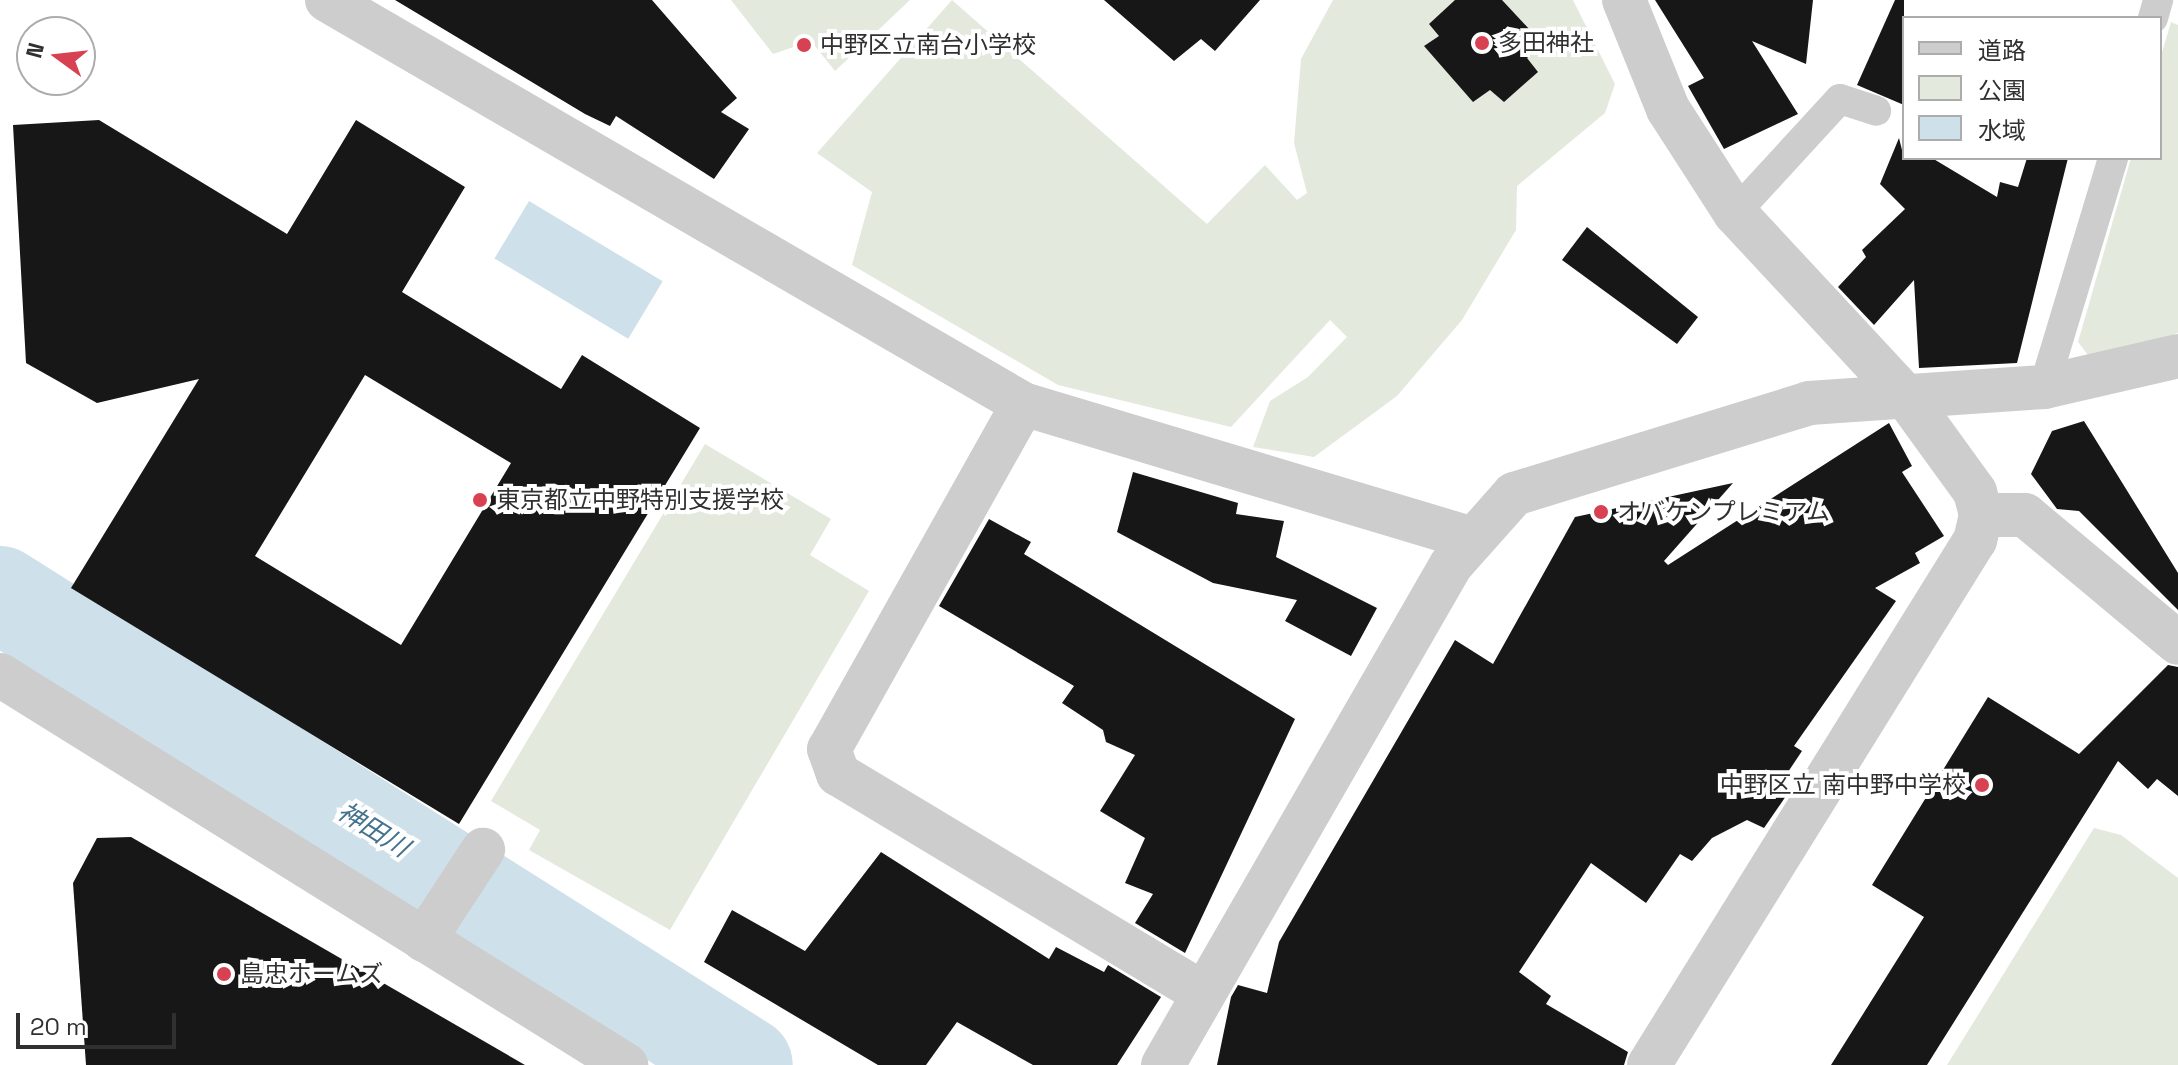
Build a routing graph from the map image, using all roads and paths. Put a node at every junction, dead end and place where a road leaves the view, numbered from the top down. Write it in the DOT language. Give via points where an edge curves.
graph roads {
  1 [pos="327,0"];
  2 [pos="1624,0"];
  3 [pos="1876,111"];
  4 [pos="2112,160"];
  5 [pos="1735,213"];
  6 [pos="2178,356"];
  7 [pos="2044,387"];
  8 [pos="1907,398"];
  9 [pos="1023,404"];
  10 [pos="1981,515"];
  11 [pos="1472,539"];
  12 [pos="2178,643"];
  13 [pos="0,675"];
  14 [pos="483,850"];
  15 [pos="431,928"];
  16 [pos="1203,993"];
  17 [pos="626,1065"];
  18 [pos="1163,1065"];
  19 [pos="1649,1065"];
  1 -- 9 [label="street"];
  2 -- 5 [label="street" via="1668,109"];
  3 -- 5 [label="lane" via="1840,99"];
  4 -- 7 [label="lane"];
  5 -- 8 [label="street"];
  6 -- 7 [label="street"];
  7 -- 8 [label="street"];
  8 -- 10 [label="street" via="1975,492"];
  8 -- 11 [label="street" via="1809,403 1622,455 1514,494"];
  9 -- 11 [label="street"];
  9 -- 16 [label="street" via="829,749 838,774"];
  10 -- 12 [label="street" via="2025,515"];
  10 -- 19 [label="street" via="1975,540"];
  11 -- 16 [label="street"];
  13 -- 15 [label="street"];
  14 -- 15 [label="street"];
  15 -- 17 [label="street"];
  16 -- 18 [label="street"];
}
